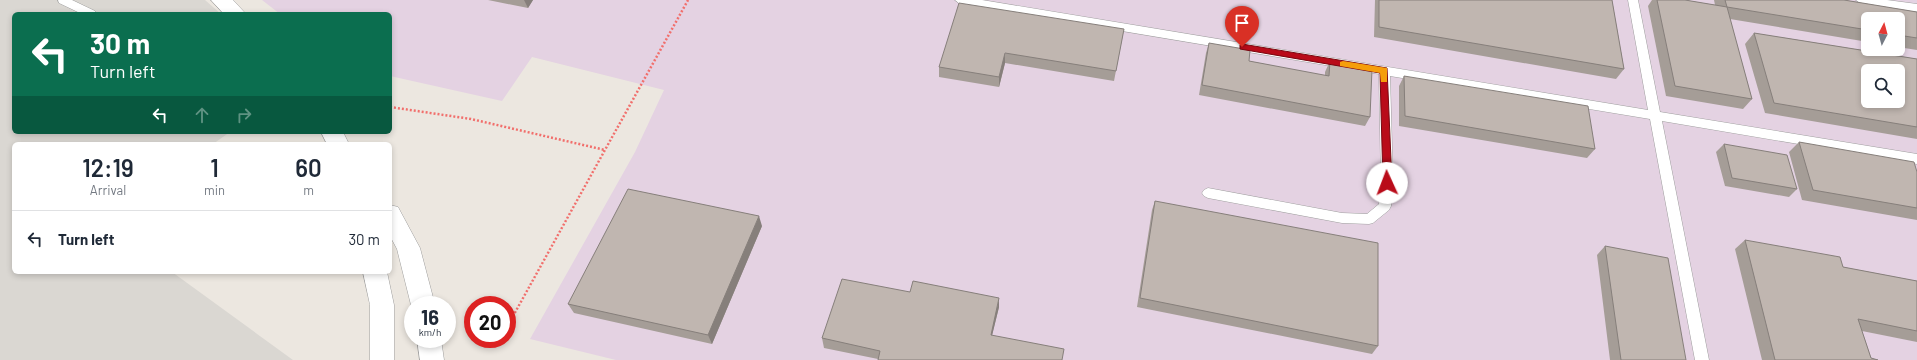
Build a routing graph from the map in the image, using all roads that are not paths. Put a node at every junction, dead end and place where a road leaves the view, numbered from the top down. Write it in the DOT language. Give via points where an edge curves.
graph roads {
  1 [pos="63,0"];
  2 [pos="221,0"];
  3 [pos="960,0"];
  4 [pos="1634,0"];
  5 [pos="1861,0"];
  6 [pos="1917,8"];
  7 [pos="87,12"];
  8 [pos="234,12"];
  9 [pos="1384,71"];
  10 [pos="1656,116"];
  11 [pos="1917,159"];
  12 [pos="1208,193"];
  13 [pos="392,218"];
  14 [pos="376,274"];
  15 [pos="421,296"];
  16 [pos="430,348"];
  17 [pos="382,360"];
  18 [pos="432,360"];
  19 [pos="1702,360"];
  1 -- 7 [label="lane"];
  2 -- 8 [label="street"];
  3 -- 9 [label="lane"];
  4 -- 10 [label="lane"];
  5 -- 6 [label="lane"];
  9 -- 10 [label="lane"];
  9 -- 12 [label="lane" via="1387,183 1385,206 1369,219 1342,218"];
  10 -- 11 [label="lane"];
  10 -- 19 [label="lane"];
  13 -- 15 [label="street" via="408,248"];
  14 -- 17 [label="street" via="383,321"];
  16 -- 18 [label="street"];
}
